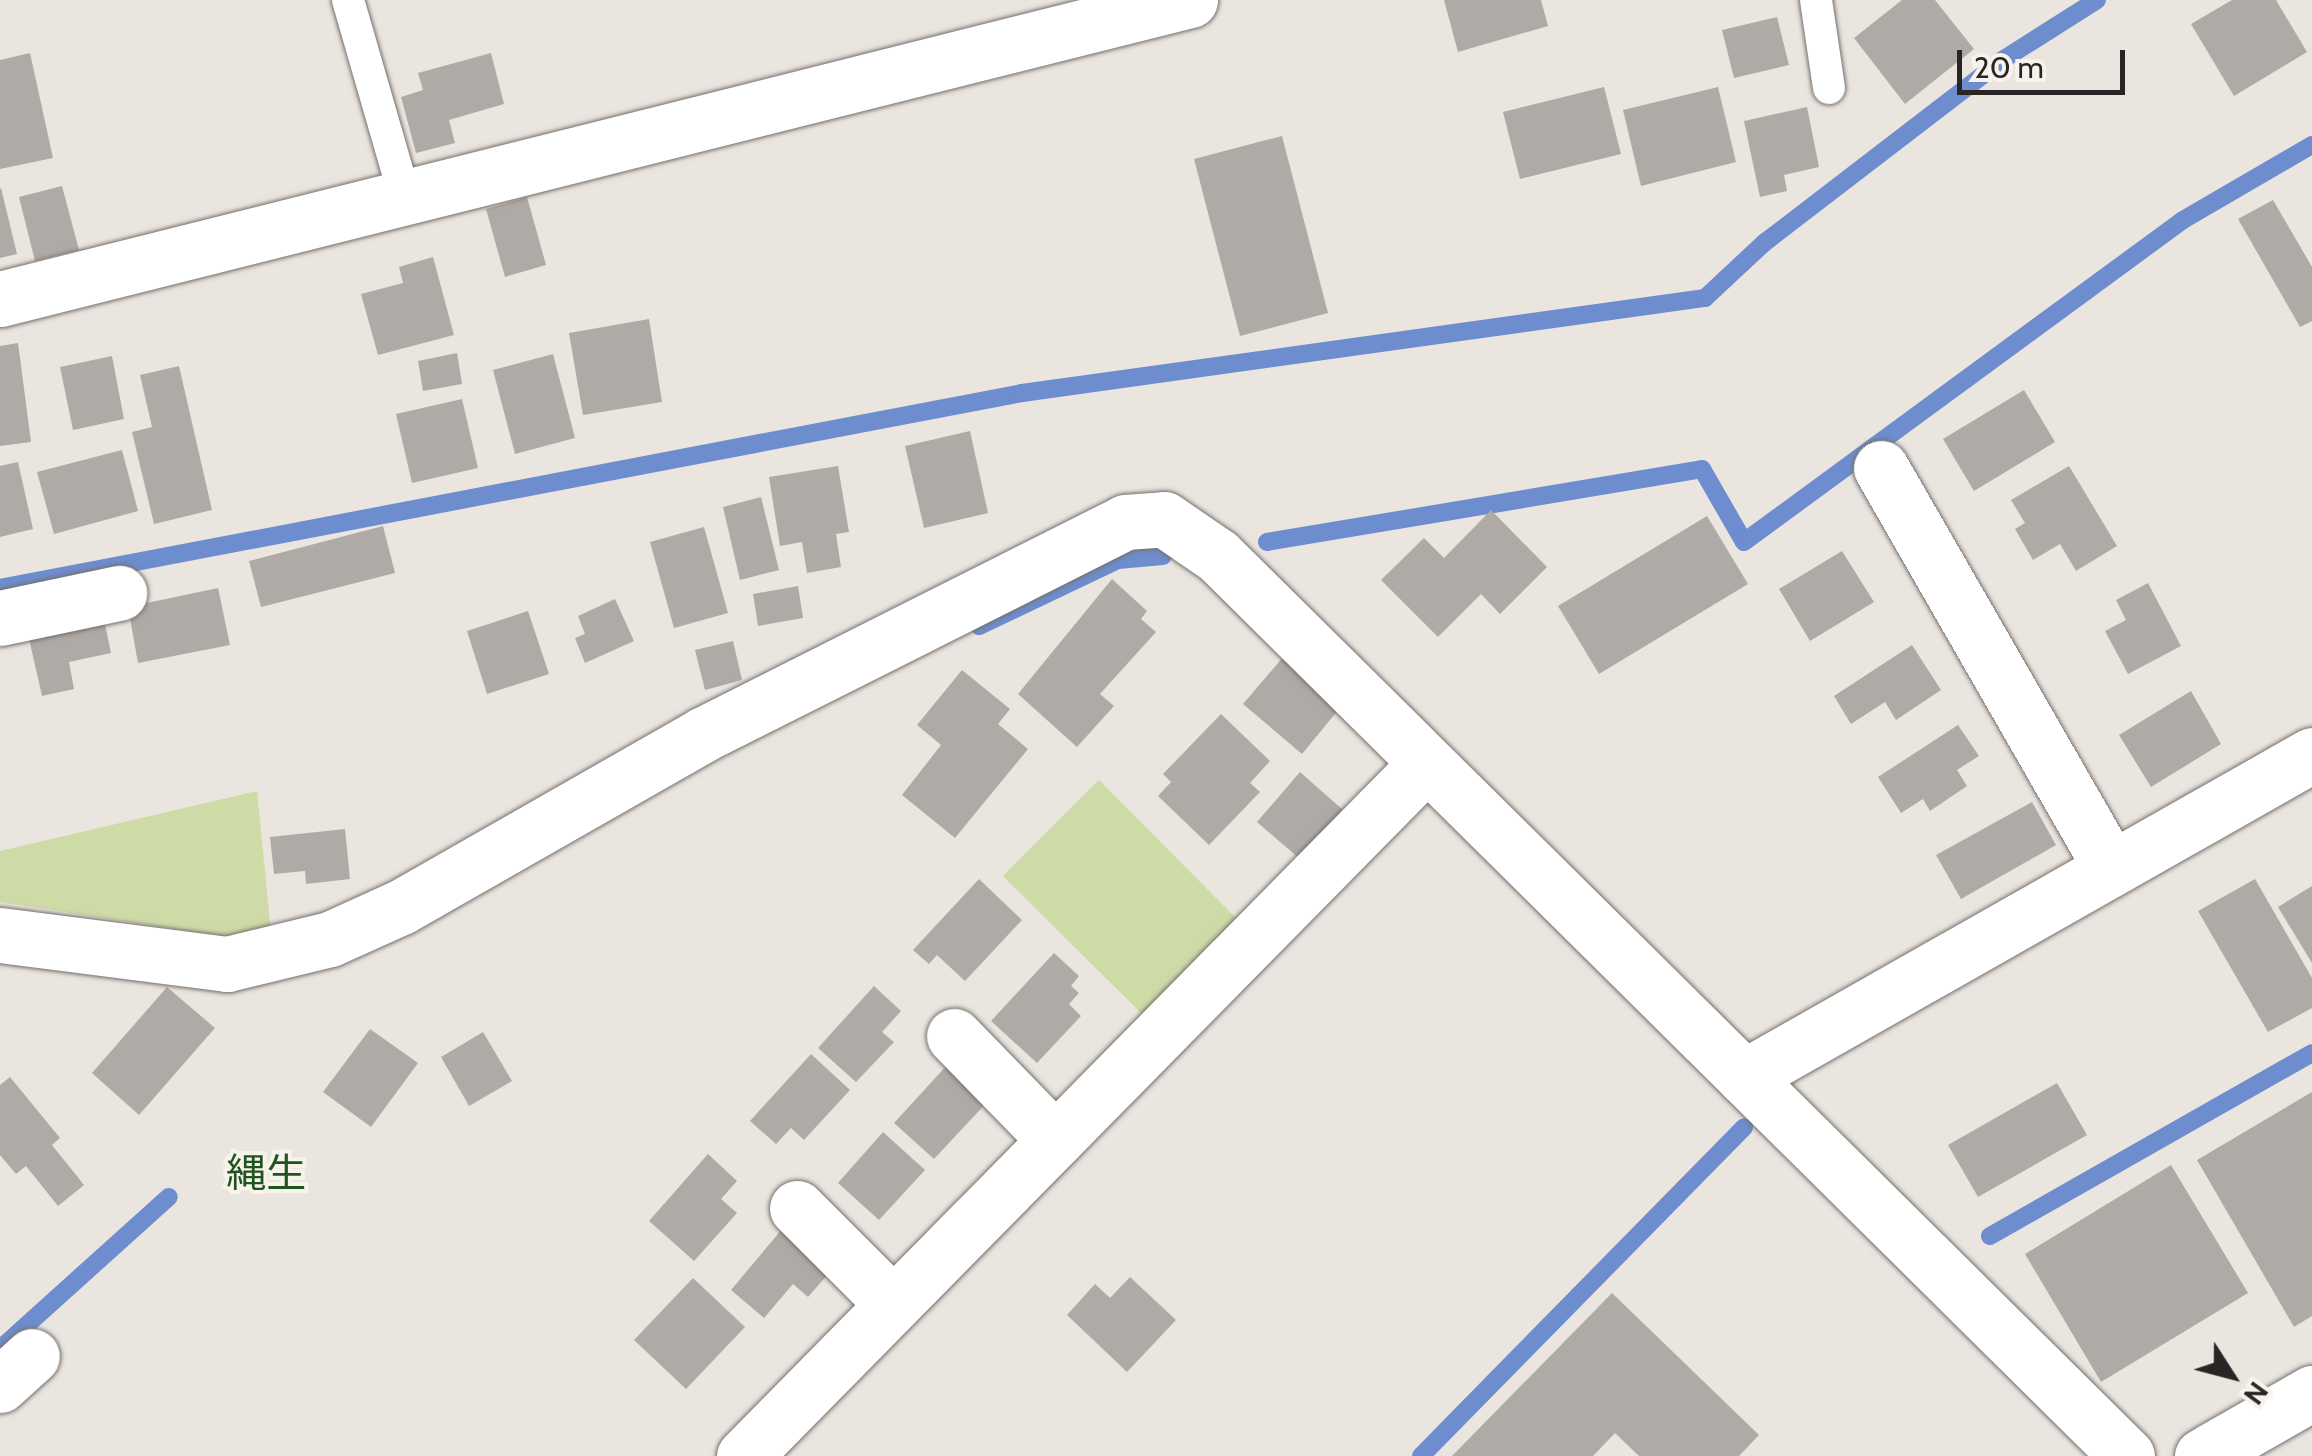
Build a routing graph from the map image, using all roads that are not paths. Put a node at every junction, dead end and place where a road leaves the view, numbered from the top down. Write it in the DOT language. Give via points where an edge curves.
graph roads {
  1 [pos="348,0"];
  2 [pos="1190,0"];
  3 [pos="1816,0"];
  4 [pos="1829,88"];
  5 [pos="404,194"];
  6 [pos="0,298"];
  7 [pos="1880,468"];
  8 [pos="119,593"];
  9 [pos="0,618"];
  10 [pos="2312,755"];
  11 [pos="1426,764"];
  12 [pos="2111,868"];
  13 [pos="0,936"];
  14 [pos="954,1036"];
  15 [pos="1744,1077"];
  16 [pos="1054,1140"];
  17 [pos="796,1208"];
  18 [pos="892,1303"];
  19 [pos="2312,1394"];
  20 [pos="2111,1451"];
  21 [pos="744,1456"];
  22 [pos="2202,1456"];
  1 -- 5 [label="lane"];
  2 -- 5 [label="street"];
  3 -- 4 [label="lane"];
  5 -- 6 [label="street"];
  7 -- 12 [label="street"];
  8 -- 9 [label="street"];
  10 -- 12 [label="street"];
  11 -- 13 [label="street" via="1218,556 1164,519 1125,522 702,735 402,907 330,939 228,964"];
  11 -- 15 [label="street"];
  11 -- 16 [label="street"];
  12 -- 15 [label="street"];
  14 -- 16 [label="street"];
  15 -- 20 [label="street"];
  16 -- 18 [label="street"];
  17 -- 18 [label="street"];
  18 -- 21 [label="street"];
  19 -- 22 [label="street"];
}
